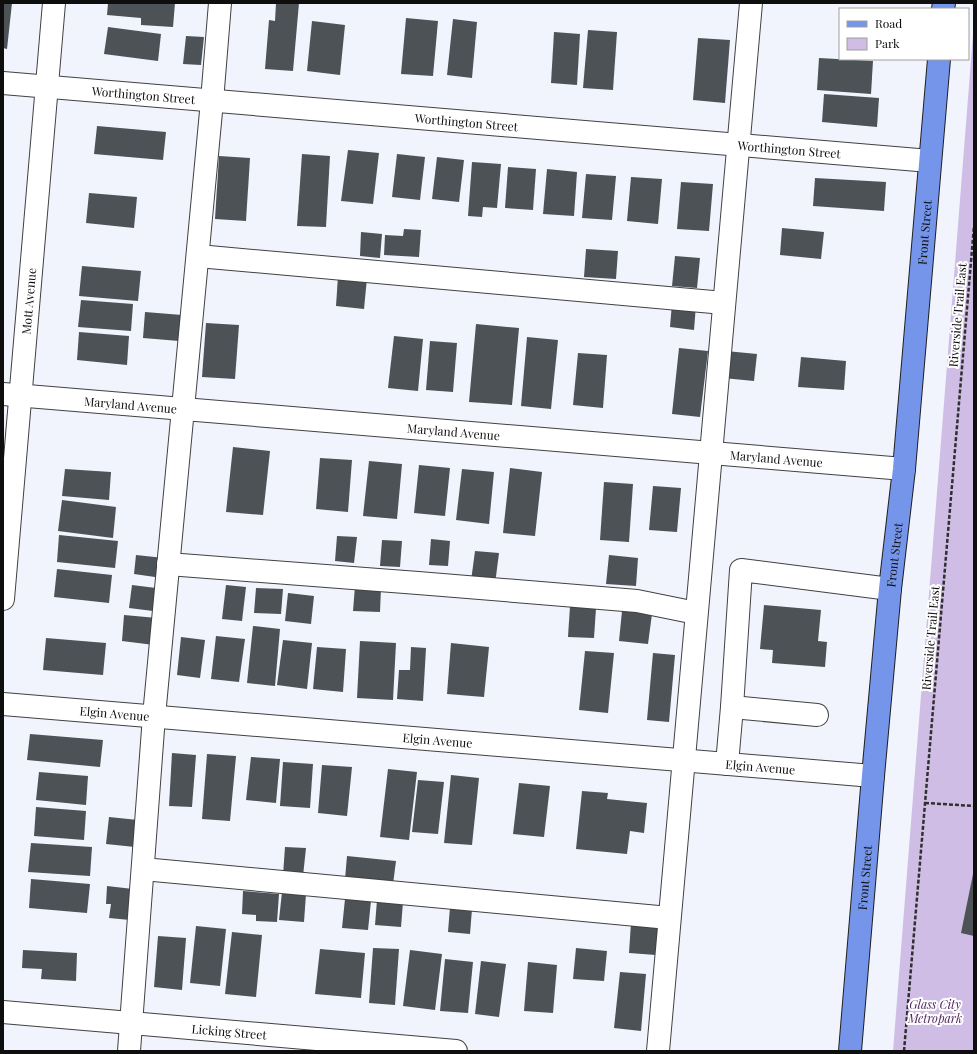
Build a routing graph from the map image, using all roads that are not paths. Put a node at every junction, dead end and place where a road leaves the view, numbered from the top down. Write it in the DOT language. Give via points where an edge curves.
graph roads {
  1 [pos="54,3"];
  2 [pos="220,3"];
  3 [pos="751,3"];
  4 [pos="939,60"];
  5 [pos="3,83"];
  6 [pos="47,87"];
  7 [pos="212,101"];
  8 [pos="738,145"];
  9 [pos="930,161"];
  10 [pos="198,256"];
  11 [pos="724,303"];
  12 [pos="12,395"];
  13 [pos="183,409"];
  14 [pos="710,453"];
  15 [pos="904,469"];
  16 [pos="168,564"];
  17 [pos="890,589"];
  18 [pos="3,599"];
  19 [pos="696,613"];
  20 [pos="3,704"];
  21 [pos="732,707"];
  22 [pos="817,715"];
  23 [pos="154,716"];
  24 [pos="683,760"];
  25 [pos="727,764"];
  26 [pos="873,776"];
  27 [pos="143,869"];
  28 [pos="669,918"];
  29 [pos="3,1012"];
  30 [pos="131,1023"];
  31 [pos="129,1051"];
  32 [pos="456,1051"];
  33 [pos="658,1051"];
  34 [pos="850,1051"];
  1 -- 6 [label="street, Mott Avenue"];
  2 -- 7 [label="street"];
  3 -- 8 [label="street"];
  4 -- 9 [label="main road, Front Street"];
  5 -- 6 [label="street, Worthington Street"];
  6 -- 7 [label="street, Worthington Street"];
  6 -- 12 [label="street, Mott Avenue"];
  7 -- 8 [label="street, Worthington Street"];
  7 -- 10 [label="street"];
  8 -- 9 [label="street, Worthington Street"];
  8 -- 11 [label="street"];
  9 -- 15 [label="main road, Front Street"];
  10 -- 11 [label="street"];
  10 -- 13 [label="street"];
  11 -- 14 [label="street"];
  12 -- 13 [label="street, Maryland Avenue"];
  12 -- 18 [label="street, Mott Avenue"];
  13 -- 14 [label="street, Maryland Avenue"];
  13 -- 16 [label="street"];
  14 -- 15 [label="street, Maryland Avenue"];
  14 -- 19 [label="street"];
  15 -- 17 [label="main road, Front Street"];
  16 -- 19 [label="street" via="637,601"];
  16 -- 23 [label="street"];
  17 -- 21 [label="street" via="741,570"];
  17 -- 26 [label="main road, Front Street"];
  19 -- 24 [label="street"];
  20 -- 23 [label="street, Elgin Avenue"];
  21 -- 22 [label="street"];
  21 -- 25 [label="street"];
  23 -- 24 [label="street, Elgin Avenue"];
  23 -- 27 [label="street"];
  24 -- 25 [label="street, Elgin Avenue"];
  24 -- 28 [label="street"];
  25 -- 26 [label="street, Elgin Avenue"];
  26 -- 34 [label="main road, Front Street"];
  27 -- 28 [label="street"];
  27 -- 30 [label="street"];
  28 -- 33 [label="street"];
  29 -- 30 [label="street, Licking Street"];
  30 -- 31 [label="street"];
  30 -- 32 [label="street, Licking Street"];
}
